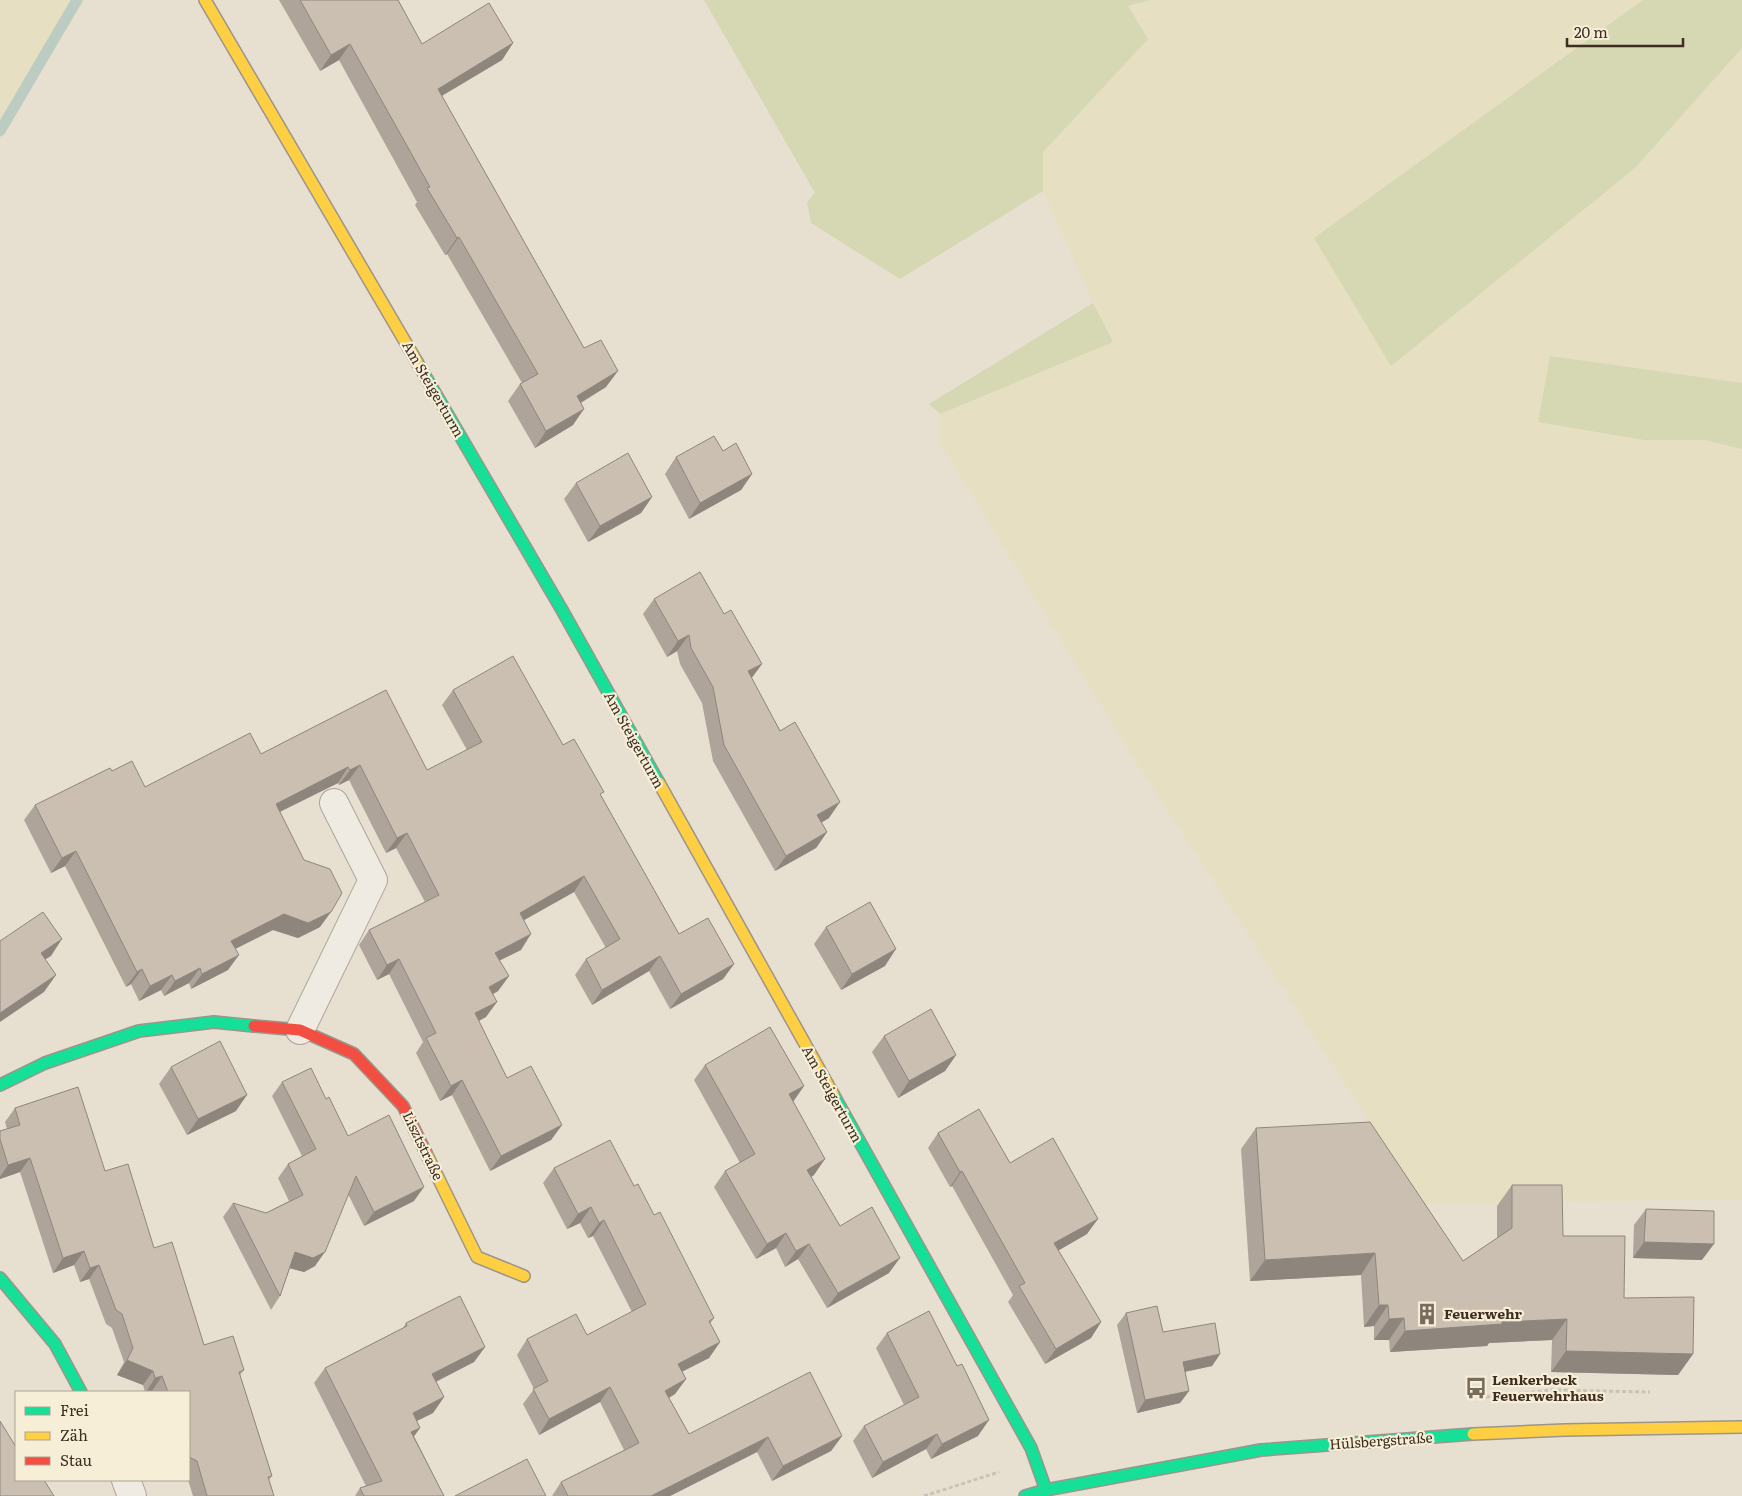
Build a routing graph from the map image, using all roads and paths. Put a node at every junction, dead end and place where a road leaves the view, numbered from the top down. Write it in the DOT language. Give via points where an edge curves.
graph roads {
  1 [pos="205,0"];
  2 [pos="334,803"];
  3 [pos="300,1030"];
  4 [pos="0,1086"];
  5 [pos="524,1276"];
  6 [pos="0,1278"];
  7 [pos="80,1391"];
  8 [pos="1742,1427"];
  9 [pos="126,1481"];
  10 [pos="1046,1490"];
  11 [pos="132,1496"];
  12 [pos="1025,1496"];
  1 -- 10 [label="street, Am Steigerturm" via="562,610 1031,1448"];
  2 -- 3 [label="street" via="373,880"];
  3 -- 4 [label="street, Lisztstraße" via="214,1022 139,1031 45,1063"];
  3 -- 5 [label="street, Lisztstraße" via="354,1054 403,1106 476,1257"];
  6 -- 7 [label="street" via="55,1344"];
  8 -- 10 [label="street, Hülsbergstraße" via="1546,1430 1261,1450"];
  9 -- 11 [label="street"];
  10 -- 12 [label="street, Hülsbergstraße"];
}
